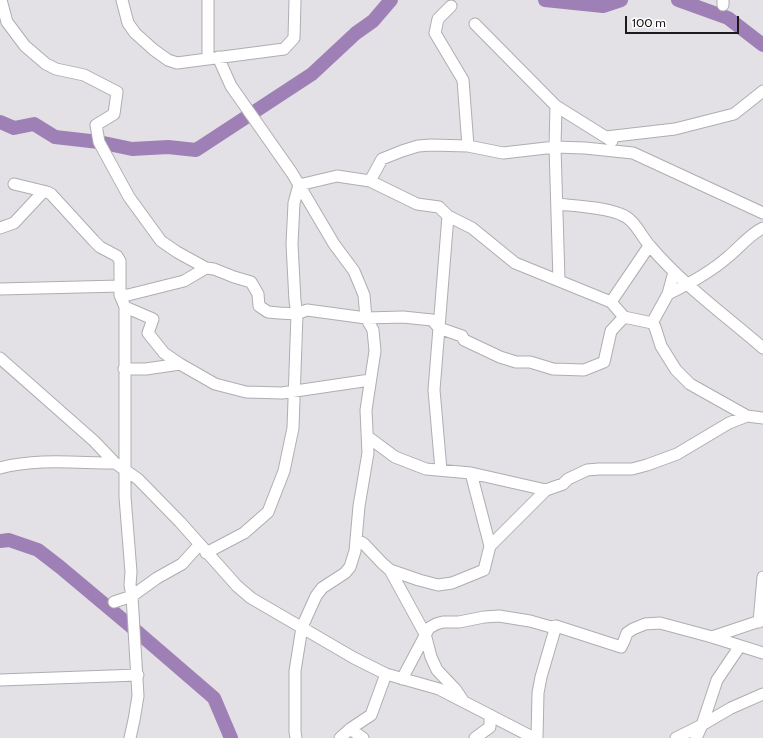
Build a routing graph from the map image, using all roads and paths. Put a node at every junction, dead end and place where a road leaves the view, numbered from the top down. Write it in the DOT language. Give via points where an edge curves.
graph roads {
  1 [pos="1,0"];
  2 [pos="122,0"];
  3 [pos="208,0"];
  4 [pos="295,0"];
  5 [pos="452,6"];
  6 [pos="475,24"];
  7 [pos="213,58"];
  8 [pos="763,91"];
  9 [pos="556,106"];
  10 [pos="606,137"];
  11 [pos="468,146"];
  12 [pos="555,147"];
  13 [pos="633,153"];
  14 [pos="370,181"];
  15 [pos="14,184"];
  16 [pos="299,184"];
  17 [pos="43,192"];
  18 [pos="557,204"];
  19 [pos="763,213"];
  20 [pos="448,216"];
  21 [pos="0,228"];
  22 [pos="763,228"];
  23 [pos="649,246"];
  24 [pos="206,268"];
  25 [pos="674,272"];
  26 [pos="559,280"];
  27 [pos="688,285"];
  28 [pos="0,289"];
  29 [pos="120,291"];
  30 [pos="668,294"];
  31 [pos="610,302"];
  32 [pos="125,307"];
  33 [pos="297,314"];
  34 [pos="624,317"];
  35 [pos="366,318"];
  36 [pos="652,323"];
  37 [pos="439,328"];
  38 [pos="763,348"];
  39 [pos="0,358"];
  40 [pos="180,364"];
  41 [pos="124,369"];
  42 [pos="370,380"];
  43 [pos="295,391"];
  44 [pos="747,416"];
  45 [pos="763,418"];
  46 [pos="368,437"];
  47 [pos="115,463"];
  48 [pos="0,468"];
  49 [pos="440,470"];
  50 [pos="125,471"];
  51 [pos="471,473"];
  52 [pos="546,490"];
  53 [pos="356,538"];
  54 [pos="490,546"];
  55 [pos="203,548"];
  56 [pos="390,570"];
  57 [pos="763,577"];
  58 [pos="132,596"];
  59 [pos="114,602"];
  60 [pos="761,621"];
  61 [pos="556,626"];
  62 [pos="302,627"];
  63 [pos="425,634"];
  64 [pos="712,637"];
  65 [pos="740,646"];
  66 [pos="763,653"];
  67 [pos="386,674"];
  68 [pos="138,675"];
  69 [pos="402,679"];
  70 [pos="0,680"];
  71 [pos="763,694"];
  72 [pos="462,700"];
  73 [pos="490,715"];
  74 [pos="702,725"];
  75 [pos="350,729"];
  76 [pos="492,733"];
  77 [pos="130,738"];
  78 [pos="296,738"];
  79 [pos="340,738"];
  80 [pos="363,738"];
  81 [pos="475,738"];
  82 [pos="534,738"];
  83 [pos="537,738"];
  84 [pos="676,738"];
  85 [pos="696,738"];
  1 -- 24 [label="street" via="7,22 25,46 46,64 56,69 84,75 117,92 114,114 96,125 99,142 129,197 161,241"];
  2 -- 7 [label="street" via="128,23 135,33 168,60 177,63"];
  3 -- 7 [label="street"];
  4 -- 7 [label="street" via="294,38 284,49"];
  5 -- 11 [label="street" via="438,19 435,33 463,80"];
  6 -- 9 [label="street"];
  7 -- 16 [label="street"];
  8 -- 10 [label="street" via="734,114 675,129"];
  9 -- 10 [label="street"];
  9 -- 12 [label="street"];
  10 -- 13 [label="street"];
  11 -- 12 [label="street" via="503,153"];
  11 -- 14 [label="street" via="431,144 402,151 382,159"];
  12 -- 13 [label="street"];
  12 -- 18 [label="street"];
  13 -- 19 [label="street"];
  14 -- 16 [label="street" via="337,176"];
  14 -- 20 [label="street" via="418,204 439,206"];
  15 -- 17 [label="street"];
  16 -- 33 [label="street" via="294,203 292,244"];
  16 -- 35 [label="street" via="334,244 354,271 364,295"];
  17 -- 21 [label="street" via="14,223"];
  17 -- 29 [label="street" via="51,194 100,247 117,256 120,261"];
  18 -- 23 [label="street" via="596,208 620,214 632,221"];
  18 -- 26 [label="street"];
  20 -- 26 [label="street" via="472,228 515,263 548,278"];
  20 -- 37 [label="street"];
  22 -- 27 [label="street"];
  23 -- 25 [label="street"];
  23 -- 31 [label="street"];
  24 -- 29 [label="street" via="184,281 128,295"];
  24 -- 33 [label="street" via="251,282 258,294 259,306 268,312"];
  25 -- 27 [label="street"];
  25 -- 30 [label="street"];
  26 -- 31 [label="street"];
  27 -- 30 [label="street"];
  27 -- 38 [label="street"];
  28 -- 29 [label="street"];
  29 -- 32 [label="street"];
  30 -- 36 [label="street"];
  31 -- 34 [label="street"];
  32 -- 40 [label="street" via="153,318 148,332 164,352"];
  32 -- 41 [label="street"];
  33 -- 35 [label="street" via="307,310"];
  33 -- 43 [label="street"];
  34 -- 36 [label="street"];
  34 -- 37 [label="street" via="611,331 604,362 584,370 553,369 530,362 516,362"];
  35 -- 37 [label="street" via="403,317 432,320"];
  35 -- 42 [label="street" via="373,330 375,351"];
  36 -- 44 [label="street" via="661,346 676,370 690,384"];
  37 -- 49 [label="street" via="434,390"];
  39 -- 47 [label="street" via="94,441"];
  40 -- 41 [label="street"];
  40 -- 43 [label="street" via="215,384 246,392"];
  41 -- 50 [label="street"];
  42 -- 43 [label="street"];
  42 -- 46 [label="street" via="366,410"];
  43 -- 55 [label="street" via="293,428 284,471 268,512 244,533"];
  44 -- 45 [label="street"];
  44 -- 52 [label="street" via="728,423 677,454 632,469 586,470"];
  46 -- 49 [label="street" via="396,458 426,469"];
  46 -- 53 [label="street"];
  47 -- 48 [label="street" via="34,462"];
  47 -- 50 [label="street"];
  49 -- 51 [label="street"];
  50 -- 55 [label="street" via="138,479"];
  50 -- 58 [label="street"];
  51 -- 52 [label="street"];
  51 -- 54 [label="street"];
  52 -- 54 [label="street"];
  53 -- 56 [label="street"];
  53 -- 62 [label="street" via="350,567 322,588"];
  54 -- 56 [label="street" via="484,570 452,583 438,585"];
  55 -- 58 [label="street"];
  55 -- 62 [label="street" via="251,598"];
  56 -- 63 [label="street"];
  57 -- 60 [label="street"];
  58 -- 59 [label="street"];
  58 -- 68 [label="street"];
  60 -- 64 [label="street"];
  61 -- 63 [label="street" via="499,616 443,622 429,628"];
  61 -- 64 [label="street" via="621,647 627,633 645,624 660,623"];
  61 -- 83 [label="street" via="538,693"];
  62 -- 67 [label="street"];
  62 -- 78 [label="street" via="295,671"];
  63 -- 69 [label="street"];
  63 -- 72 [label="street" via="437,670"];
  64 -- 65 [label="street"];
  65 -- 66 [label="street"];
  65 -- 74 [label="street" via="717,680"];
  67 -- 69 [label="street"];
  67 -- 75 [label="street" via="371,715"];
  68 -- 70 [label="street"];
  68 -- 77 [label="street" via="138,696"];
  69 -- 72 [label="street" via="439,689"];
  71 -- 74 [label="street" via="731,708"];
  72 -- 73 [label="street"];
  73 -- 76 [label="street"];
  73 -- 82 [label="street"];
  74 -- 84 [label="street"];
  74 -- 85 [label="street"];
  75 -- 79 [label="street"];
  75 -- 80 [label="street"];
  76 -- 81 [label="street"];
}
